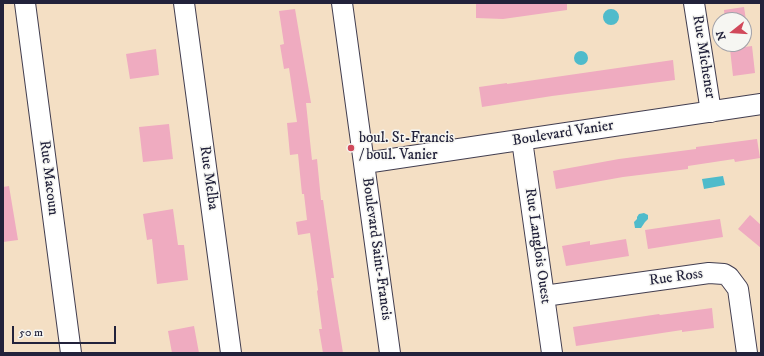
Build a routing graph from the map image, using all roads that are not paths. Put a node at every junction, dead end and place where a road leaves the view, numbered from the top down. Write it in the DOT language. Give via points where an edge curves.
graph roads {
  1 [pos="25,3"];
  2 [pos="184,3"];
  3 [pos="342,3"];
  4 [pos="694,3"];
  5 [pos="761,104"];
  6 [pos="711,112"];
  7 [pos="522,140"];
  8 [pos="365,163"];
  9 [pos="544,296"];
  10 [pos="71,353"];
  11 [pos="231,353"];
  12 [pos="390,353"];
  13 [pos="552,353"];
  14 [pos="748,353"];
  1 -- 10 [label="street, Rue Macoun"];
  2 -- 11 [label="street, Rue Melba"];
  3 -- 8 [label="street, Boulevard Saint-Francis"];
  4 -- 6 [label="street, Rue Michener"];
  5 -- 6 [label="street, Boulevard Vanier"];
  6 -- 7 [label="street, Boulevard Vanier"];
  7 -- 8 [label="street, Boulevard Vanier"];
  7 -- 9 [label="street, Rue Langlois Ouest"];
  8 -- 12 [label="street, Boulevard Saint-Francis"];
  9 -- 13 [label="street, Rue Langlois Ouest"];
  9 -- 14 [label="street, Rue Ross" via="718,272 729,277 738,289"];
}
